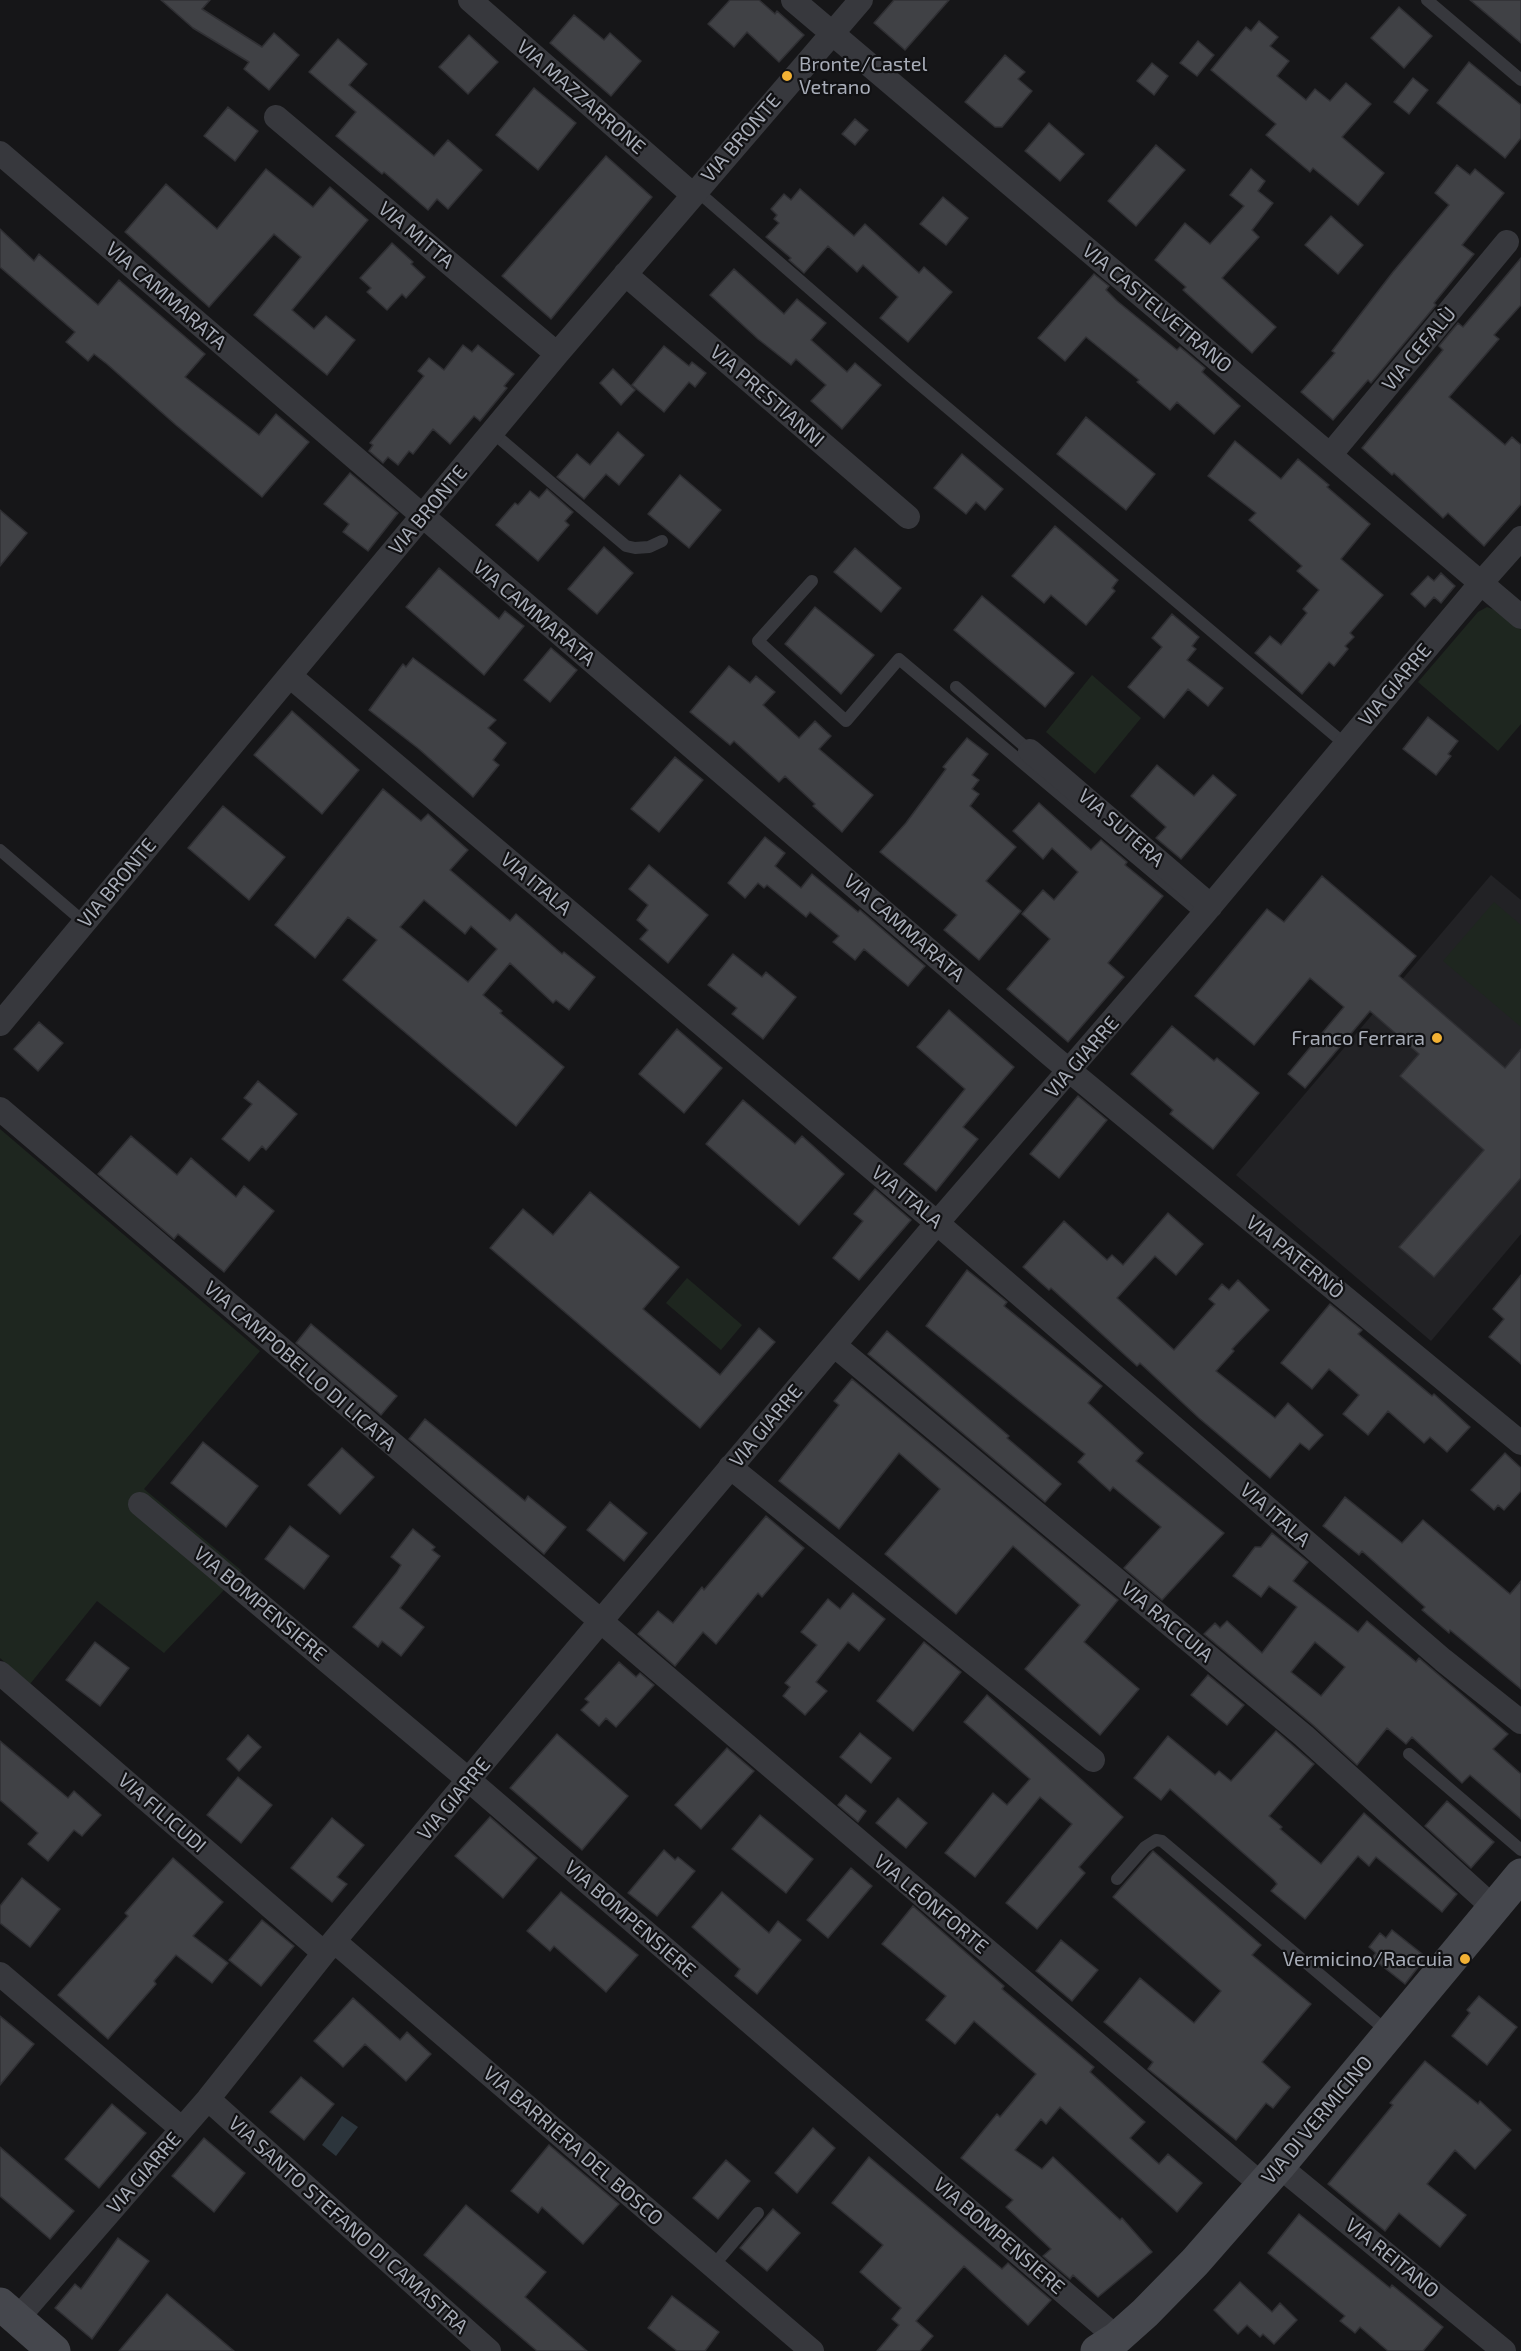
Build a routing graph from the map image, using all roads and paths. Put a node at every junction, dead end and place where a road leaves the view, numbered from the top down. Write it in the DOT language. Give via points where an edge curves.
graph roads {
  1 [pos="470,0"];
  2 [pos="793,0"];
  3 [pos="861,0"];
  4 [pos="1427,0"];
  5 [pos="833,34"];
  6 [pos="1521,80"];
  7 [pos="276,117"];
  8 [pos="0,153"];
  9 [pos="694,192"];
  10 [pos="1507,242"];
  11 [pos="625,274"];
  12 [pos="557,354"];
  13 [pos="492,432"];
  14 [pos="1330,455"];
  15 [pos="422,517"];
  16 [pos="908,517"];
  17 [pos="1521,538"];
  18 [pos="662,541"];
  19 [pos="812,580"];
  20 [pos="1481,583"];
  21 [pos="1521,617"];
  22 [pos="290,676"];
  23 [pos="956,687"];
  24 [pos="1346,745"];
  25 [pos="1030,751"];
  26 [pos="0,850"];
  27 [pos="1207,911"];
  28 [pos="85,923"];
  29 [pos="0,1024"];
  30 [pos="1070,1071"];
  31 [pos="0,1110"];
  32 [pos="937,1223"];
  33 [pos="834,1345"];
  34 [pos="1521,1443"];
  35 [pos="730,1467"];
  36 [pos="140,1504"];
  37 [pos="600,1622"];
  38 [pos="0,1673"];
  39 [pos="1521,1722"];
  40 [pos="1409,1754"];
  41 [pos="1093,1760"];
  42 [pos="470,1780"];
  43 [pos="1521,1850"];
  44 [pos="1521,1875"];
  45 [pos="1117,1879"];
  46 [pos="1493,1907"];
  47 [pos="329,1947"];
  48 [pos="0,1974"];
  49 [pos="1389,2033"];
  50 [pos="208,2099"];
  51 [pos="182,2129"];
  52 [pos="1270,2175"];
  53 [pos="758,2213"];
  54 [pos="713,2266"];
  55 [pos="8,2312"];
  56 [pos="1107,2347"];
  57 [pos="54,2351"];
  58 [pos="489,2351"];
  59 [pos="812,2351"];
  60 [pos="1504,2351"];
  1 -- 9 [label="street, VIA MAZZARRONE"];
  2 -- 5 [label="street, VIA CASTELVETRANO"];
  3 -- 5 [label="street, VIA BRONTE"];
  4 -- 6 [label="lane"];
  5 -- 9 [label="street, VIA BRONTE"];
  5 -- 14 [label="street, VIA CASTELVETRANO"];
  7 -- 12 [label="street, VIA MITTA"];
  8 -- 15 [label="street, VIA CAMMARATA"];
  9 -- 11 [label="street, VIA BRONTE"];
  9 -- 24 [label="lane"];
  10 -- 14 [label="street, VIA CEFALÙ"];
  11 -- 12 [label="street, VIA BRONTE"];
  11 -- 16 [label="street, VIA PRESTIANNI"];
  12 -- 13 [label="street, VIA BRONTE"];
  13 -- 15 [label="street, VIA BRONTE"];
  13 -- 18 [label="lane" via="626,546 649,547"];
  14 -- 20 [label="street, VIA CASTELVETRANO"];
  15 -- 22 [label="street, VIA BRONTE"];
  15 -- 30 [label="street, VIA CAMMARATA"];
  17 -- 20 [label="street, VIA GIARRE"];
  19 -- 27 [label="lane" via="758,641 846,721 899,659"];
  20 -- 21 [label="street, VIA CASTELVETRANO"];
  20 -- 24 [label="street, VIA GIARRE"];
  22 -- 28 [label="street, VIA BRONTE"];
  22 -- 32 [label="street, VIA ITALA"];
  23 -- 25 [label="lane"];
  24 -- 27 [label="street, VIA GIARRE"];
  25 -- 27 [label="street, VIA SUTERA"];
  26 -- 28 [label="lane"];
  27 -- 30 [label="street, VIA GIARRE"];
  28 -- 29 [label="street, VIA BRONTE"];
  30 -- 32 [label="street, VIA GIARRE"];
  30 -- 34 [label="street, VIA PATERNÒ"];
  31 -- 37 [label="street, VIA CAMPOBELLO DI LICATA"];
  32 -- 33 [label="street, VIA GIARRE"];
  32 -- 39 [label="street, VIA ITALA" via="1443,1660"];
  33 -- 35 [label="street, VIA GIARRE"];
  33 -- 46 [label="street, VIA RACCUIA" via="1304,1736"];
  35 -- 37 [label="street, VIA GIARRE"];
  35 -- 41 [label="street"];
  36 -- 42 [label="street, VIA BOMPENSIERE"];
  37 -- 42 [label="street, VIA GIARRE"];
  37 -- 52 [label="street, VIA LEONFORTE"];
  38 -- 47 [label="street, VIA FILICUDI"];
  40 -- 43 [label="lane"];
  42 -- 47 [label="street, VIA GIARRE"];
  42 -- 56 [label="street, VIA BOMPENSIERE"];
  44 -- 46 [label="main road, VIA DI VERMICINO"];
  45 -- 49 [label="lane" via="1145,1847 1162,1841"];
  46 -- 49 [label="main road, VIA DI VERMICINO"];
  47 -- 50 [label="street, VIA GIARRE"];
  47 -- 54 [label="street, VIA BARRIERA DEL BOSCO"];
  48 -- 51 [label="street"];
  49 -- 52 [label="main road, VIA DI VERMICINO"];
  50 -- 51 [label="street, VIA GIARRE"];
  50 -- 58 [label="street, VIA SANTO STEFANO DI CAMASTRA"];
  51 -- 55 [label="street, VIA GIARRE"];
  52 -- 56 [label="main road, VIA DI VERMICINO" via="1179,2279"];
  52 -- 60 [label="street, VIA REITANO"];
  53 -- 54 [label="lane"];
  54 -- 59 [label="street, VIA BARRIERA DEL BOSCO"];
  55 -- 57 [label="main road"];
}
